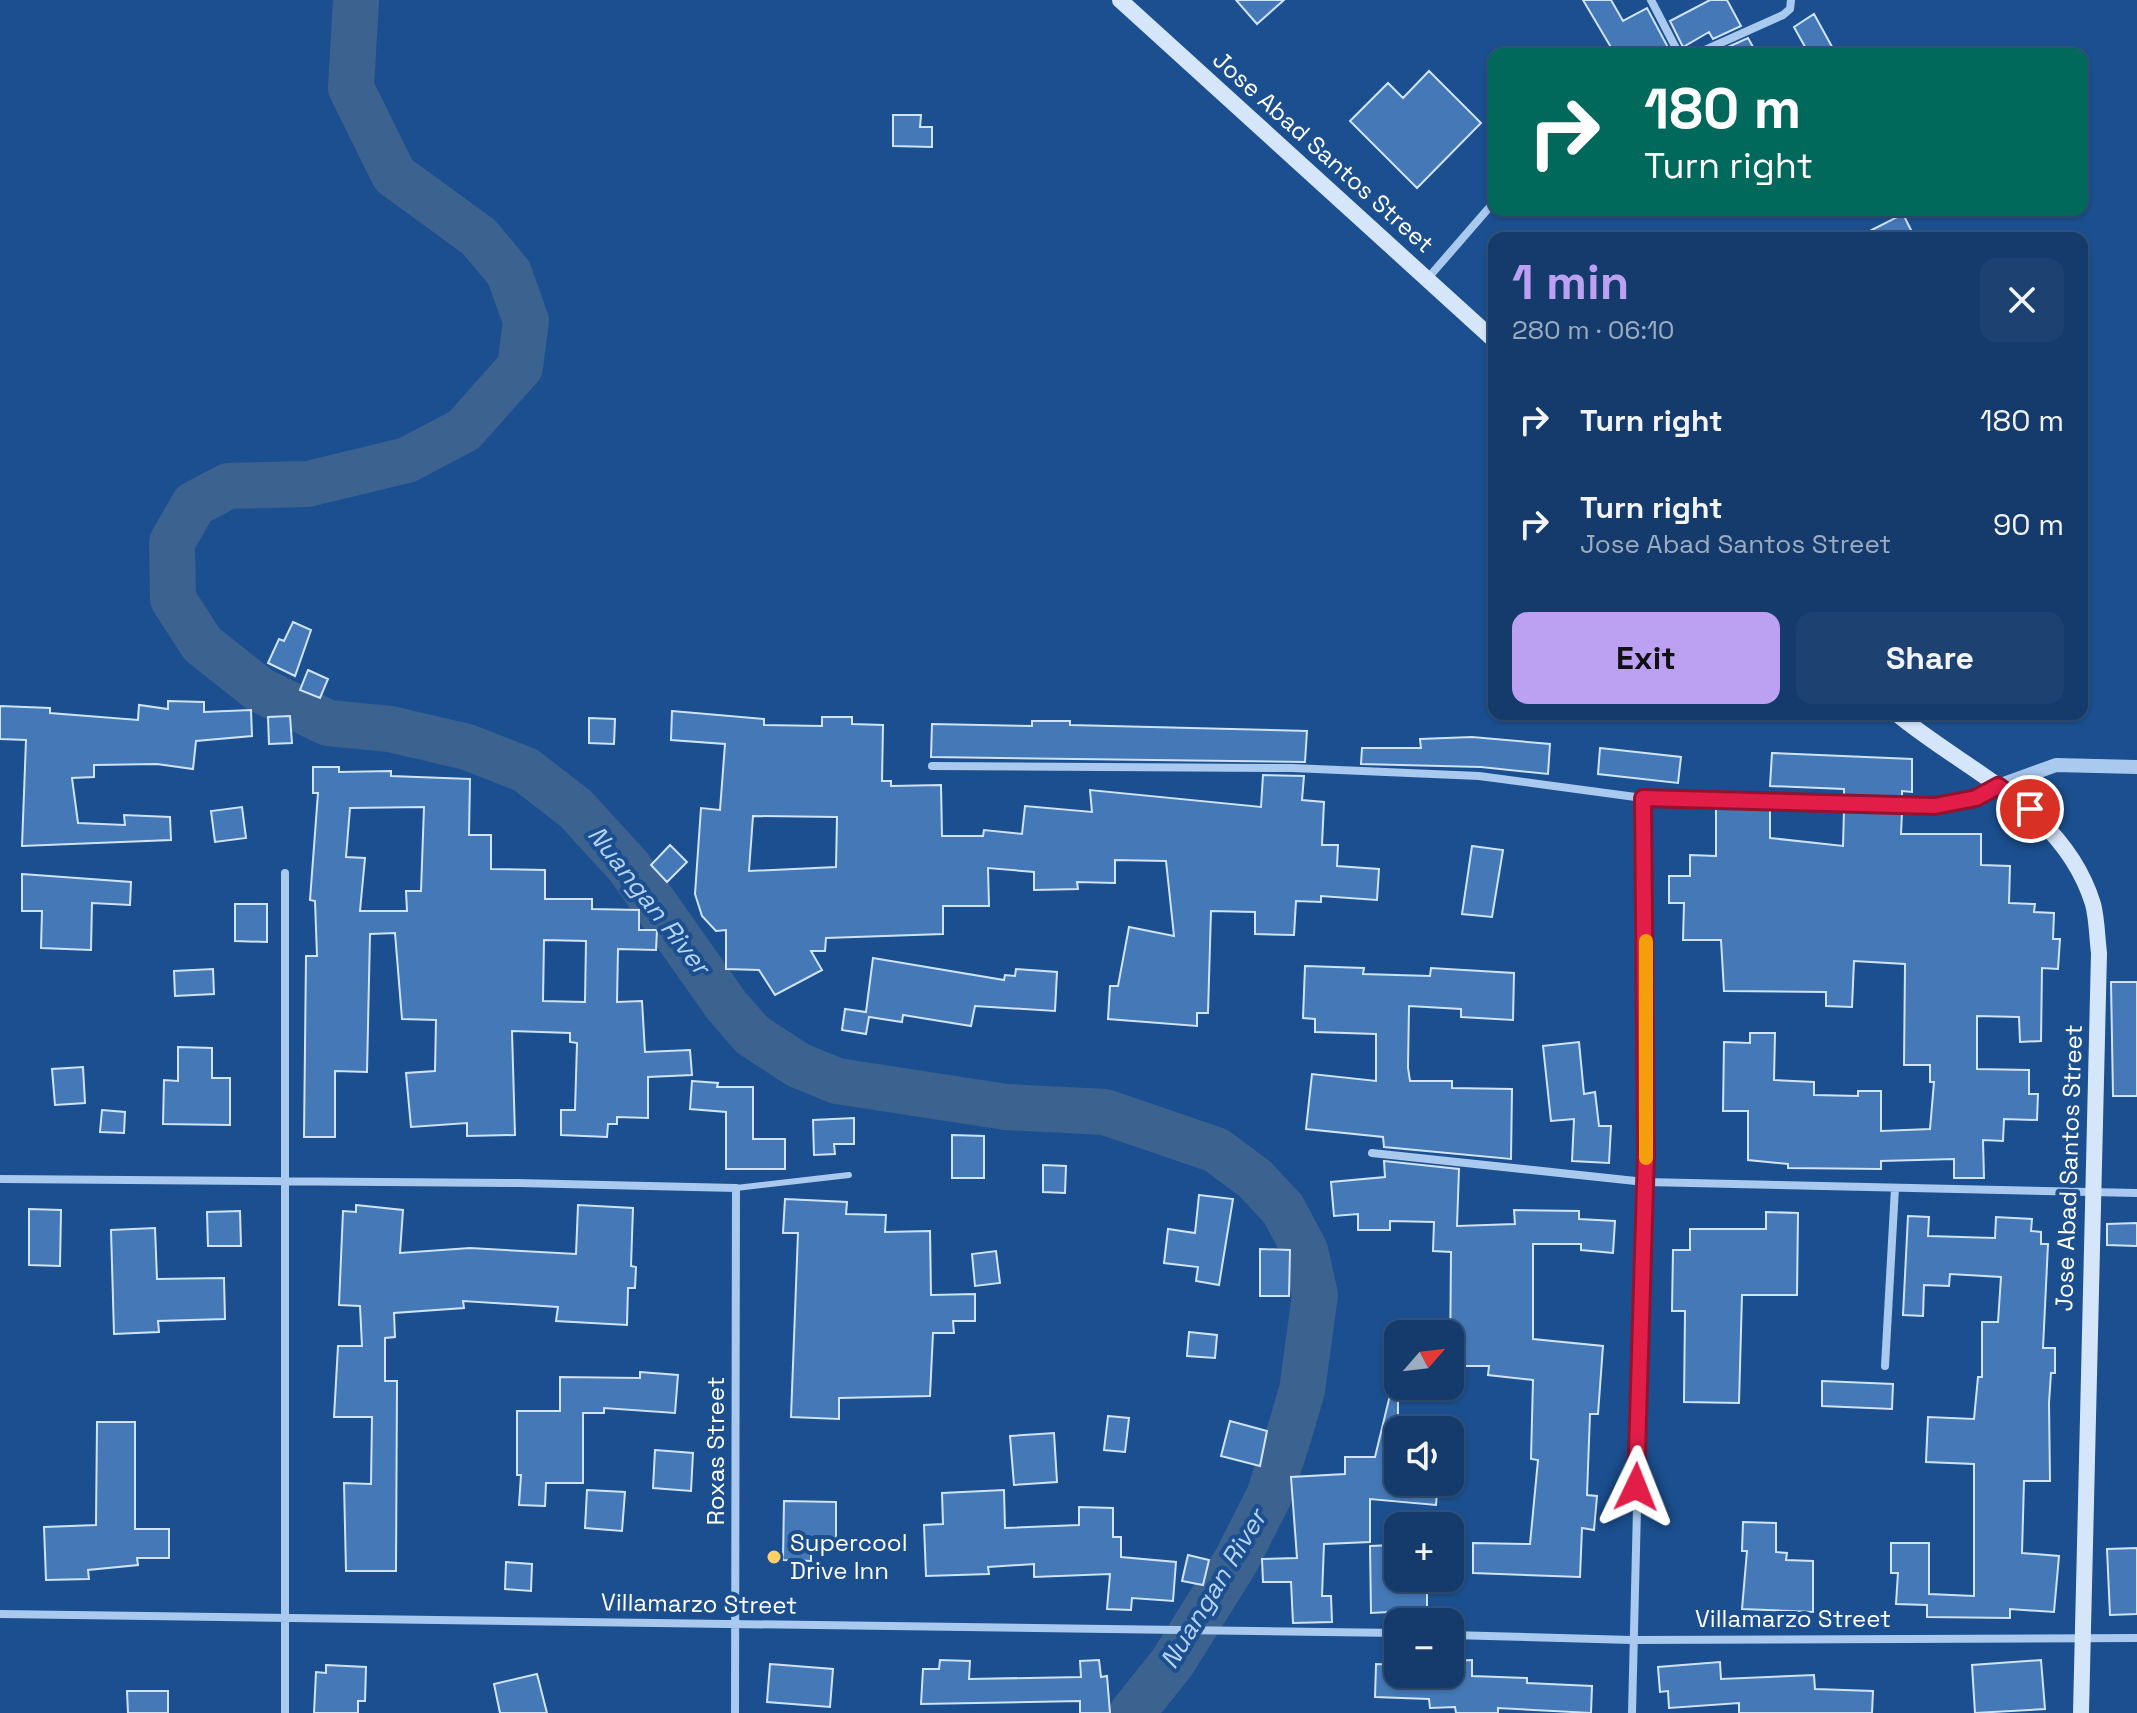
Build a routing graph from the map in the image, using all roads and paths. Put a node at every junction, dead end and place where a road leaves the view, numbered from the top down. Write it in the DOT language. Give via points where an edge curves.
graph roads {
  1 [pos="1120,0"];
  2 [pos="1651,0"];
  3 [pos="1791,0"];
  4 [pos="1676,48"];
  5 [pos="1709,48"];
  6 [pos="1488,209"];
  7 [pos="1428,278"];
  8 [pos="1488,334"];
  9 [pos="1905,720"];
  10 [pos="932,766"];
  11 [pos="2137,767"];
  12 [pos="1998,786"];
  13 [pos="1643,798"];
  14 [pos="285,873"];
  15 [pos="1372,1153"];
  16 [pos="849,1175"];
  17 [pos="0,1179"];
  18 [pos="285,1181"];
  19 [pos="1645,1182"];
  20 [pos="736,1188"];
  21 [pos="1895,1188"];
  22 [pos="2091,1192"];
  23 [pos="2137,1193"];
  24 [pos="1885,1366"];
  25 [pos="0,1614"];
  26 [pos="286,1619"];
  27 [pos="736,1625"];
  28 [pos="1384,1633"];
  29 [pos="1464,1635"];
  30 [pos="2137,1638"];
  31 [pos="2082,1639"];
  32 [pos="1632,1640"];
  33 [pos="285,1713"];
  34 [pos="735,1713"];
  35 [pos="1632,1713"];
  36 [pos="2081,1713"];
  1 -- 7 [label="main road, Jose Abad Santos Street"];
  2 -- 4 [label="street"];
  3 -- 5 [label="street" via="1783,15"];
  6 -- 7 [label="street"];
  7 -- 8 [label="main road, Jose Abad Santos Street"];
  9 -- 12 [label="main road, Jose Abad Santos Street"];
  10 -- 13 [label="street" via="1292,768 1479,776"];
  11 -- 12 [label="street" via="2056,765"];
  12 -- 13 [label="street" via="1976,798 1935,806"];
  12 -- 22 [label="main road, Jose Abad Santos Street" via="2030,809 2063,846 2094,906 2099,953"];
  13 -- 19 [label="street"];
  14 -- 18 [label="street"];
  15 -- 19 [label="street"];
  16 -- 20 [label="lane"];
  17 -- 18 [label="street"];
  18 -- 20 [label="street"];
  18 -- 26 [label="street"];
  19 -- 21 [label="street"];
  19 -- 32 [label="street"];
  20 -- 27 [label="street, Roxas Street"];
  21 -- 22 [label="street"];
  21 -- 24 [label="street"];
  22 -- 23 [label="street"];
  22 -- 31 [label="main road, Jose Abad Santos Street"];
  25 -- 26 [label="street, Villamarzo Street"];
  26 -- 27 [label="street, Villamarzo Street"];
  26 -- 33 [label="street"];
  27 -- 28 [label="street, Villamarzo Street"];
  27 -- 34 [label="street, Roxas Street"];
  29 -- 32 [label="street, Villamarzo Street"];
  30 -- 31 [label="street, Villamarzo Street"];
  31 -- 32 [label="street, Villamarzo Street"];
  31 -- 36 [label="main road, Jose Abad Santos Street"];
  32 -- 35 [label="street"];
}
